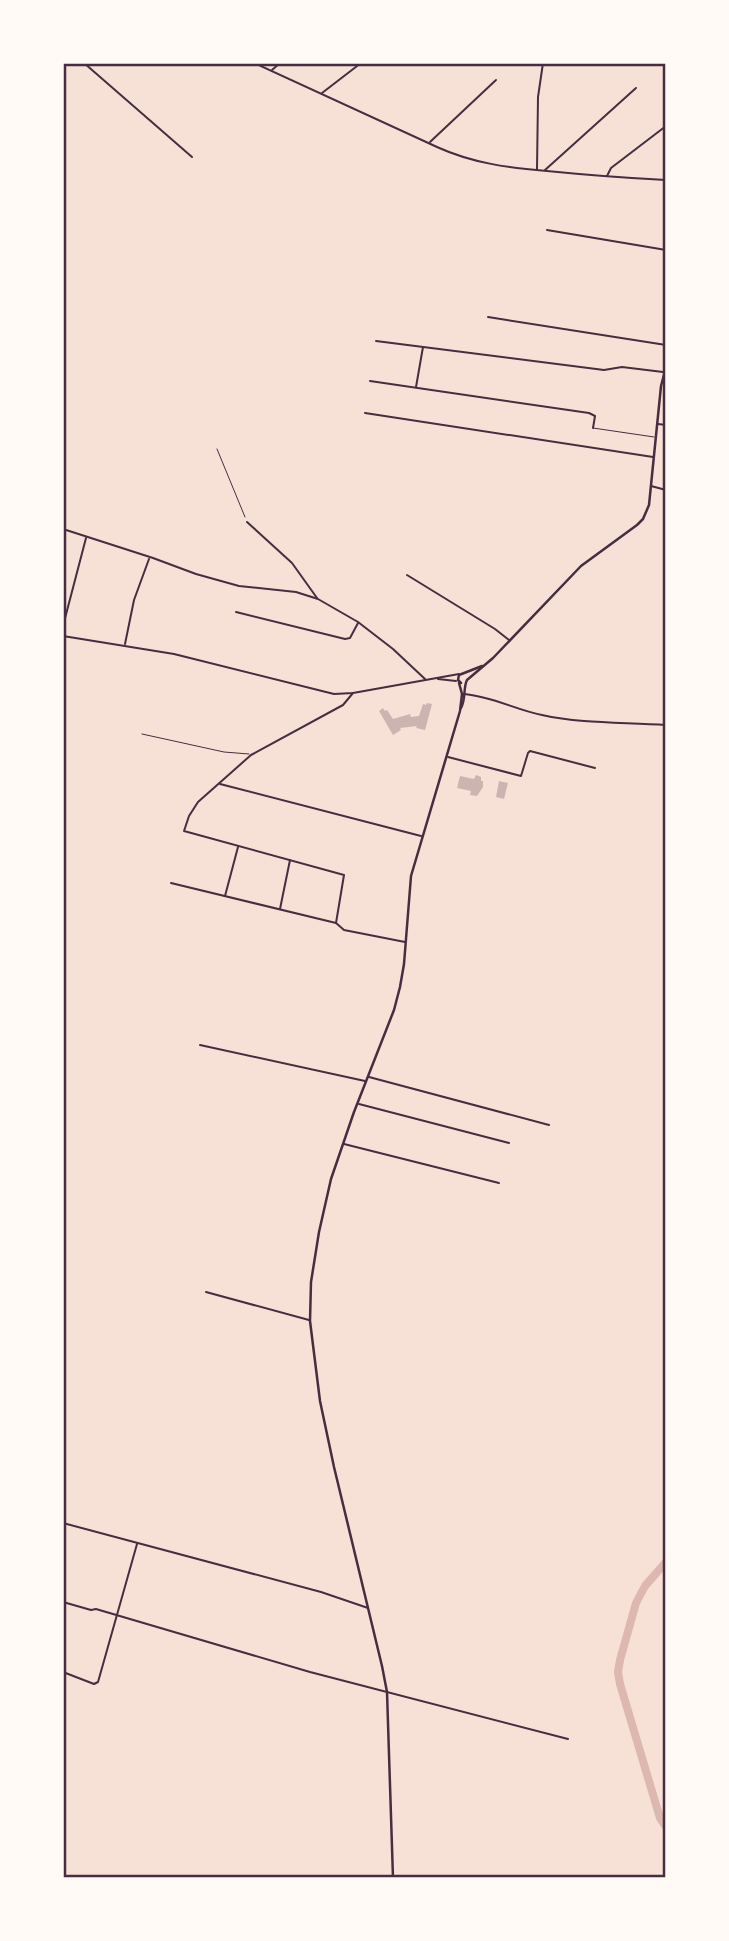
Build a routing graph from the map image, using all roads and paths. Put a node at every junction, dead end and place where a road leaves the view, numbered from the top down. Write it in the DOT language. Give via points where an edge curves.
graph roads {
  1 [pos="84,63"];
  2 [pos="254,63"];
  3 [pos="280,63"];
  4 [pos="360,63"];
  5 [pos="543,63"];
  6 [pos="271,71"];
  7 [pos="496,80"];
  8 [pos="636,88"];
  9 [pos="321,94"];
  10 [pos="666,126"];
  11 [pos="429,143"];
  12 [pos="192,157"];
  13 [pos="537,170"];
  14 [pos="544,171"];
  15 [pos="607,177"];
  16 [pos="666,178"];
  17 [pos="547,230"];
  18 [pos="666,250"];
  19 [pos="488,317"];
  20 [pos="376,341"];
  21 [pos="666,345"];
  22 [pos="423,347"];
  23 [pos="666,367"];
  24 [pos="664,372"];
  25 [pos="370,381"];
  26 [pos="416,388"];
  27 [pos="365,414"];
  28 [pos="657,424"];
  29 [pos="666,425"];
  30 [pos="593,429"];
  31 [pos="656,438"];
  32 [pos="217,449"];
  33 [pos="654,457"];
  34 [pos="651,486"];
  35 [pos="666,491"];
  36 [pos="247,522"];
  37 [pos="63,529"];
  38 [pos="86,537"];
  39 [pos="149,557"];
  40 [pos="407,575"];
  41 [pos="318,599"];
  42 [pos="236,612"];
  43 [pos="358,622"];
  44 [pos="63,625"];
  45 [pos="63,636"];
  46 [pos="510,641"];
  47 [pos="125,645"];
  48 [pos="485,665"];
  49 [pos="461,674"];
  50 [pos="426,679"];
  51 [pos="433,679"];
  52 [pos="466,681"];
  53 [pos="459,682"];
  54 [pos="353,694"];
  55 [pos="463,694"];
  56 [pos="666,725"];
  57 [pos="142,734"];
  58 [pos="251,755"];
  59 [pos="447,756"];
  60 [pos="595,768"];
  61 [pos="218,784"];
  62 [pos="422,836"];
  63 [pos="238,846"];
  64 [pos="290,860"];
  65 [pos="171,883"];
  66 [pos="225,897"];
  67 [pos="280,910"];
  68 [pos="336,923"];
  69 [pos="406,942"];
  70 [pos="200,1045"];
  71 [pos="367,1079"];
  72 [pos="358,1103"];
  73 [pos="549,1125"];
  74 [pos="509,1143"];
  75 [pos="343,1144"];
  76 [pos="499,1184"];
  77 [pos="206,1292"];
  78 [pos="310,1321"];
  79 [pos="63,1523"];
  80 [pos="137,1544"];
  81 [pos="63,1602"];
  82 [pos="368,1608"];
  83 [pos="116,1615"];
  84 [pos="63,1672"];
  85 [pos="387,1692"];
  86 [pos="568,1739"];
  87 [pos="393,1878"];
  1 -- 12 [label="street"];
  2 -- 6 [label="street"];
  3 -- 6 [label="street"];
  4 -- 9 [label="street"];
  5 -- 13 [label="street" via="537,105"];
  6 -- 9 [label="street"];
  7 -- 11 [label="street"];
  8 -- 14 [label="street"];
  9 -- 11 [label="street"];
  10 -- 15 [label="street" via="611,168"];
  11 -- 13 [label="street" via="497,166"];
  13 -- 14 [label="street"];
  14 -- 15 [label="street"];
  15 -- 16 [label="street"];
  17 -- 18 [label="street"];
  19 -- 21 [label="street"];
  20 -- 22 [label="street"];
  22 -- 24 [label="street" via="604,370 622,367"];
  22 -- 26 [label="street"];
  23 -- 24 [label="street"];
  24 -- 28 [label="street"];
  25 -- 26 [label="street"];
  26 -- 30 [label="street" via="589,413 595,416"];
  27 -- 33 [label="street"];
  28 -- 29 [label="street"];
  28 -- 31 [label="street"];
  30 -- 31 [label="lane"];
  31 -- 33 [label="street"];
  32 -- 36 [label="path"];
  33 -- 34 [label="street"];
  34 -- 35 [label="street"];
  34 -- 46 [label="street" via="643,519 581,566"];
  36 -- 41 [label="street" via="292,564"];
  37 -- 38 [label="street"];
  38 -- 39 [label="street"];
  38 -- 44 [label="street"];
  39 -- 41 [label="street" via="239,586"];
  39 -- 47 [label="street"];
  40 -- 46 [label="street"];
  41 -- 43 [label="street"];
  42 -- 43 [label="street" via="345,639"];
  43 -- 50 [label="street"];
  45 -- 47 [label="street"];
  46 -- 48 [label="street"];
  47 -- 54 [label="street" via="322,692"];
  48 -- 49 [label="street"];
  48 -- 52 [label="street"];
  49 -- 51 [label="street"];
  49 -- 52 [label="street" via="467,676"];
  49 -- 53 [label="street"];
  50 -- 51 [label="street"];
  50 -- 54 [label="street"];
  51 -- 53 [label="street"];
  52 -- 53 [label="street"];
  52 -- 55 [label="street"];
  53 -- 55 [label="street"];
  54 -- 58 [label="street" via="343,705"];
  55 -- 56 [label="street" via="550,717"];
  55 -- 59 [label="street"];
  57 -- 58 [label="lane"];
  58 -- 61 [label="street"];
  59 -- 60 [label="street" via="521,776 530,751"];
  59 -- 62 [label="street"];
  61 -- 62 [label="street"];
  61 -- 63 [label="street" via="198,802 184,831"];
  62 -- 69 [label="street" via="409,886"];
  63 -- 64 [label="street"];
  63 -- 66 [label="street"];
  64 -- 67 [label="street"];
  64 -- 68 [label="street" via="344,875"];
  65 -- 66 [label="street"];
  66 -- 67 [label="street"];
  67 -- 68 [label="street"];
  68 -- 69 [label="street" via="344,930"];
  69 -- 71 [label="street" via="397,999"];
  70 -- 71 [label="street"];
  71 -- 72 [label="street"];
  71 -- 73 [label="street"];
  72 -- 74 [label="street"];
  72 -- 75 [label="street"];
  75 -- 76 [label="street"];
  75 -- 78 [label="street" via="319,1233"];
  77 -- 78 [label="street"];
  78 -- 82 [label="street" via="327,1433"];
  79 -- 80 [label="street"];
  80 -- 82 [label="street"];
  80 -- 83 [label="street"];
  81 -- 83 [label="street"];
  82 -- 85 [label="street"];
  83 -- 84 [label="street" via="98,1682"];
  83 -- 85 [label="street"];
  85 -- 86 [label="street"];
  85 -- 87 [label="street"];
}
